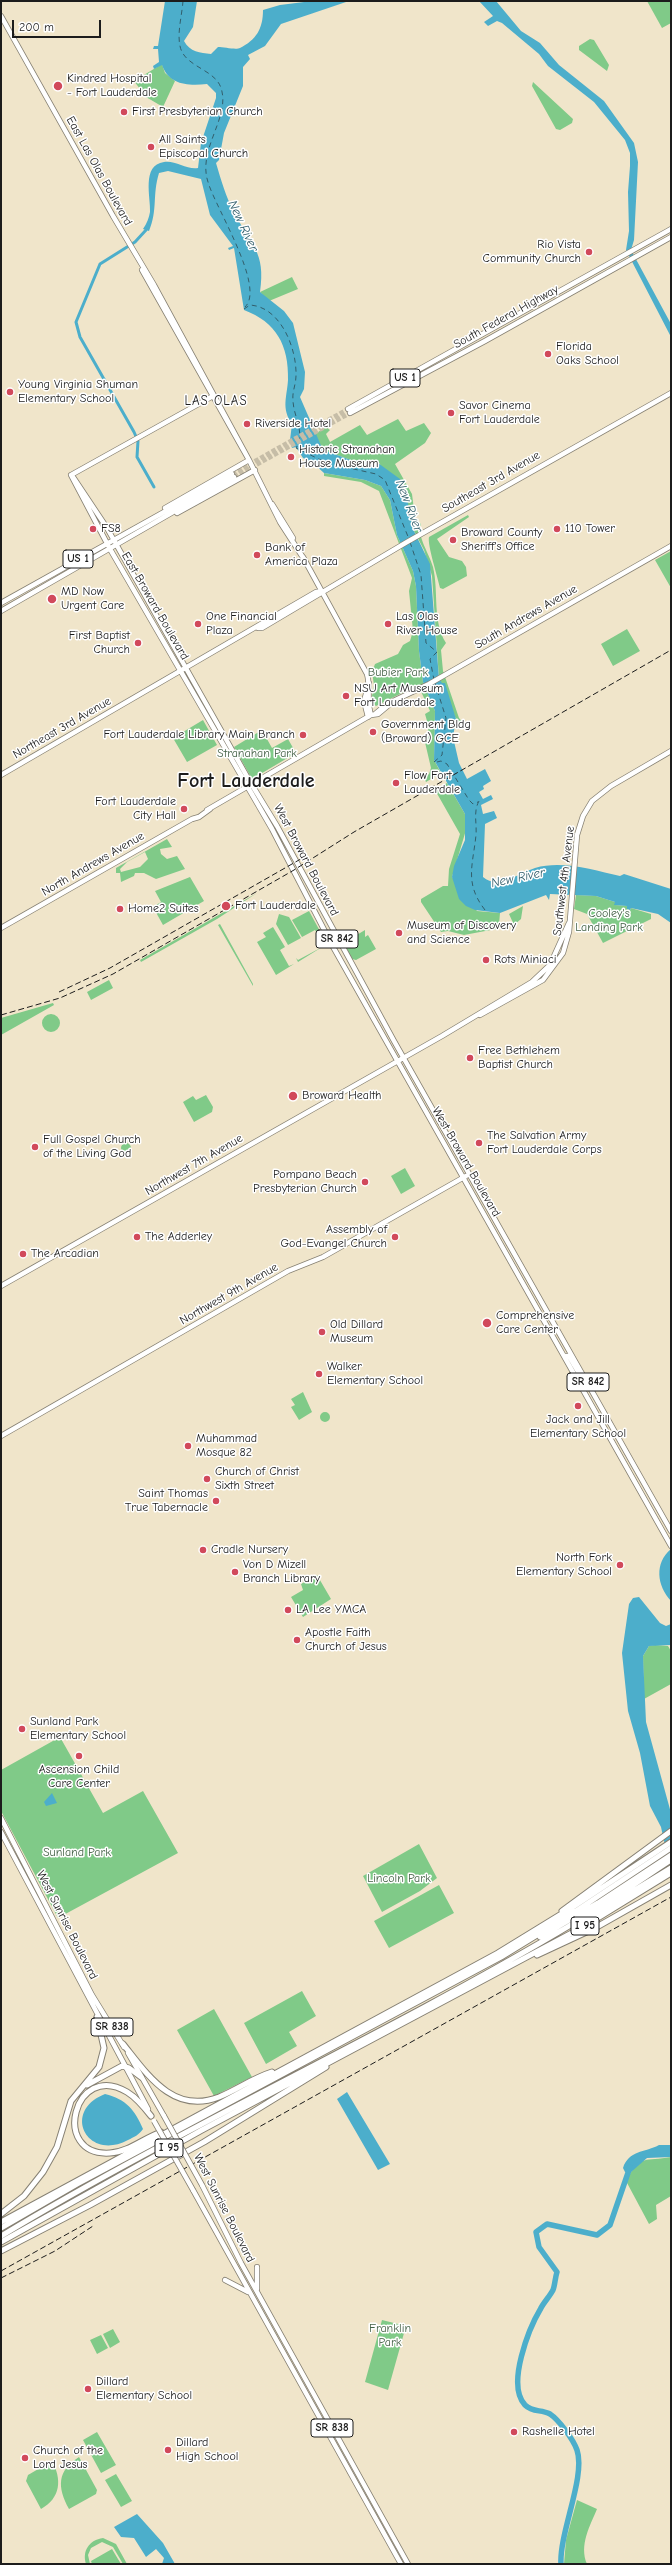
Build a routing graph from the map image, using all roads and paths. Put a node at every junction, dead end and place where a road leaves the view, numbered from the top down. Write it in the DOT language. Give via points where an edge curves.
graph roads {
  1 [pos="1,16"];
  2 [pos="671,229"];
  3 [pos="659,236"];
  4 [pos="671,237"];
  5 [pos="651,248"];
  6 [pos="599,269"];
  7 [pos="589,275"];
  8 [pos="593,280"];
  9 [pos="584,285"];
  10 [pos="671,393"];
  11 [pos="213,395"];
  12 [pos="249,460"];
  13 [pos="255,470"];
  14 [pos="78,487"];
  15 [pos="156,516"];
  16 [pos="159,522"];
  17 [pos="114,539"];
  18 [pos="107,543"];
  19 [pos="117,545"];
  20 [pos="671,546"];
  21 [pos="110,549"];
  22 [pos="322,591"];
  23 [pos="1,603"];
  24 [pos="1,611"];
  25 [pos="187,668"];
  26 [pos="181,671"];
  27 [pos="371,716"];
  28 [pos="218,738"];
  29 [pos="229,745"];
  30 [pos="671,751"];
  31 [pos="1,775"];
  32 [pos="252,785"];
  33 [pos="247,788"];
  34 [pos="297,874"];
  35 [pos="306,878"];
  36 [pos="569,921"];
  37 [pos="1,928"];
  38 [pos="479,1015"];
  39 [pos="403,1058"];
  40 [pos="397,1061"];
  41 [pos="469,1174"];
  42 [pos="464,1178"];
  43 [pos="1,1286"];
  44 [pos="565,1356"];
  45 [pos="586,1379"];
  46 [pos="582,1384"];
  47 [pos="605,1412"];
  48 [pos="1,1436"];
  49 [pos="671,1532"];
  50 [pos="671,1546"];
  51 [pos="1,1818"];
  52 [pos="671,1831"];
  53 [pos="1,1832"];
  54 [pos="671,1842"];
  55 [pos="671,1848"];
  56 [pos="671,1855"];
  57 [pos="671,1860"];
  58 [pos="655,1868"];
  59 [pos="671,1868"];
  60 [pos="671,1873"];
  61 [pos="660,1878"];
  62 [pos="669,1886"];
  63 [pos="545,1924"];
  64 [pos="510,1952"];
  65 [pos="499,1955"];
  66 [pos="481,1965"];
  67 [pos="505,1966"];
  68 [pos="486,1976"];
  69 [pos="97,2017"];
  70 [pos="123,2044"];
  71 [pos="339,2057"];
  72 [pos="124,2066"];
  73 [pos="283,2069"];
  74 [pos="141,2077"];
  75 [pos="81,2089"];
  76 [pos="151,2116"];
  77 [pos="177,2126"];
  78 [pos="184,2153"];
  79 [pos="174,2158"];
  80 [pos="1,2214"];
  81 [pos="1,2222"];
  82 [pos="1,2228"];
  83 [pos="1,2236"];
  84 [pos="1,2242"];
  85 [pos="1,2251"];
  86 [pos="257,2267"];
  87 [pos="225,2280"];
  88 [pos="250,2292"];
  89 [pos="258,2293"];
  90 [pos="400,2564"];
  91 [pos="408,2564"];
  1 -- 11 [label="main road, East Las Olas Boulevard"];
  2 -- 3 [label="main road, US 1"];
  3 -- 5 [label="main road"];
  3 -- 6 [label="main road, US 1"];
  4 -- 5 [label="main road, South Federal Highway / US 1"];
  5 -- 8 [label="main road, South Federal Highway / US 1"];
  6 -- 7 [label="main road, South Federal Highway / US 1"];
  6 -- 8 [label="main road"];
  7 -- 9 [label="main road"];
  7 -- 9 [label="main road, South Federal Highway / US 1" via="349,411"];
  8 -- 9 [label="main road, South Federal Highway / US 1"];
  10 -- 22 [label="main road, Southeast 3rd Avenue"];
  11 -- 12 [label="main road, East Las Olas Boulevard"];
  11 -- 14 [label="main road, East Broward Boulevard" via="71,475"];
  12 -- 13 [label="main road, East Las Olas Boulevard"];
  12 -- 15 [label="main road" via="168,506"];
  13 -- 16 [label="main road"];
  13 -- 22 [label="main road, East Las Olas Boulevard" via="283,527"];
  14 -- 17 [label="main road, East Broward Boulevard"];
  14 -- 18 [label="main road, East Broward Boulevard"];
  15 -- 16 [label="main road, US 1" via="233,476"];
  15 -- 17 [label="main road, US 1"];
  16 -- 19 [label="main road, US 1"];
  17 -- 18 [label="main road, US 1"];
  17 -- 19 [label="main road, East Broward Boulevard / SR 842"];
  18 -- 21 [label="main road, East Broward Boulevard / SR 842"];
  18 -- 23 [label="main road, US 1"];
  19 -- 21 [label="main road, US 1"];
  19 -- 25 [label="main road, East Broward Boulevard / SR 842"];
  20 -- 27 [label="main road, South Andrews Avenue"];
  21 -- 24 [label="main road, US 1"];
  21 -- 26 [label="main road, East Broward Boulevard / SR 842"];
  22 -- 25 [label="main road, Southeast 3rd Avenue" via="262,628"];
  22 -- 27 [label="main road, East Las Olas Boulevard" via="365,667 370,688 368,702"];
  25 -- 26 [label="main road, Southeast 3rd Avenue"];
  25 -- 29 [label="main road, East Broward Boulevard / SR 842"];
  26 -- 28 [label="main road, East Broward Boulevard / SR 842"];
  26 -- 31 [label="main road, Northeast 3rd Avenue"];
  27 -- 32 [label="main road, South Andrews Avenue"];
  28 -- 29 [label="main road"];
  28 -- 33 [label="main road, East Broward Boulevard / SR 842"];
  29 -- 32 [label="main road, East Broward Boulevard / SR 842"];
  30 -- 36 [label="main road, Southwest 4th Avenue" via="598,796 583,816 575,847"];
  32 -- 33 [label="main road, North Andrews Avenue"];
  32 -- 35 [label="main road, West Broward Boulevard / SR 842"];
  33 -- 34 [label="main road, West Broward Boulevard / SR 842"];
  33 -- 37 [label="main road, North Andrews Avenue"];
  34 -- 35 [label="main road"];
  34 -- 40 [label="main road, West Broward Boulevard / SR 842" via="332,945"];
  35 -- 39 [label="main road, West Broward Boulevard / SR 842"];
  36 -- 38 [label="main road" via="557,954 541,976"];
  36 -- 38 [label="main road, Southwest 4th Avenue" via="567,944 557,963 543,980"];
  38 -- 39 [label="main road, Northwest 7th Avenue"];
  39 -- 40 [label="main road, Northwest 7th Avenue"];
  39 -- 41 [label="main road, West Broward Boulevard / SR 842"];
  40 -- 42 [label="main road, West Broward Boulevard / SR 842"];
  40 -- 43 [label="main road, Northwest 7th Avenue"];
  41 -- 42 [label="main road, Northwest 9th Avenue"];
  41 -- 45 [label="main road, West Broward Boulevard / SR 842"];
  42 -- 44 [label="main road, West Broward Boulevard / SR 842"];
  42 -- 48 [label="main road, Northwest 9th Avenue" via="323,1257 288,1271"];
  44 -- 45 [label="main road" via="569,1356 579,1373"];
  44 -- 46 [label="main road, West Broward Boulevard / SR 842"];
  45 -- 47 [label="main road, West Broward Boulevard / SR 842"];
  46 -- 47 [label="main road" via="587,1386"];
  46 -- 50 [label="main road, West Broward Boulevard / SR 842"];
  47 -- 49 [label="main road, West Broward Boulevard / SR 842"];
  51 -- 70 [label="main road, West Sunrise Boulevard / SR 838" via="92,1995"];
  52 -- 63 [label="highway"];
  53 -- 69 [label="main road, West Sunrise Boulevard / SR 838"];
  54 -- 63 [label="highway, I 95"];
  55 -- 64 [label="highway"];
  56 -- 58 [label="highway"];
  57 -- 58 [label="highway"];
  58 -- 64 [label="highway" via="578,1915"];
  58 -- 67 [label="highway" via="570,1926"];
  59 -- 61 [label="highway"];
  60 -- 61 [label="highway, I 95"];
  61 -- 67 [label="highway, I 95" via="598,1919"];
  62 -- 67 [label="highway" via="595,1928"];
  63 -- 65 [label="highway, I 95"];
  64 -- 65 [label="highway"];
  65 -- 66 [label="highway, I 95"];
  66 -- 73 [label="highway, I 95"];
  66 -- 82 [label="highway" via="77,2184"];
  67 -- 68 [label="highway, I 95"];
  68 -- 71 [label="highway, I 95"];
  68 -- 83 [label="highway" via="214,2117"];
  69 -- 72 [label="main road, West Sunrise Boulevard / SR 838"];
  69 -- 75 [label="highway" via="103,2042 103,2055 95,2073"];
  70 -- 73 [label="highway" via="153,2082 172,2094 189,2099 217,2098 256,2077"];
  70 -- 74 [label="main road, West Sunrise Boulevard / SR 838"];
  71 -- 78 [label="highway" via="317,2074"];
  71 -- 84 [label="highway, I 95" via="75,2199"];
  72 -- 74 [label="highway"];
  72 -- 75 [label="highway"];
  72 -- 76 [label="main road, West Sunrise Boulevard / SR 838"];
  73 -- 77 [label="highway, I 95"];
  74 -- 78 [label="main road, West Sunrise Boulevard / SR 838, bridge"];
  75 -- 80 [label="highway" via="70,2104 57,2147 43,2172 24,2196"];
  76 -- 77 [label="highway" via="129,2093 117,2087 107,2086 96,2088 83,2097 76,2109 74,2121 78,2136 85,2145 94,2151 108,2153 120,2151"];
  76 -- 79 [label="main road, West Sunrise Boulevard / SR 838, bridge"];
  77 -- 81 [label="highway, I 95"];
  78 -- 79 [label="highway, bridge"];
  78 -- 89 [label="main road, West Sunrise Boulevard / SR 838, bridge"];
  79 -- 85 [label="highway"];
  79 -- 88 [label="main road, West Sunrise Boulevard / SR 838, bridge"];
  86 -- 89 [label="main road"];
  87 -- 88 [label="main road"];
  88 -- 90 [label="main road, West Sunrise Boulevard / SR 838"];
  89 -- 91 [label="main road, West Sunrise Boulevard / SR 838"];
}
